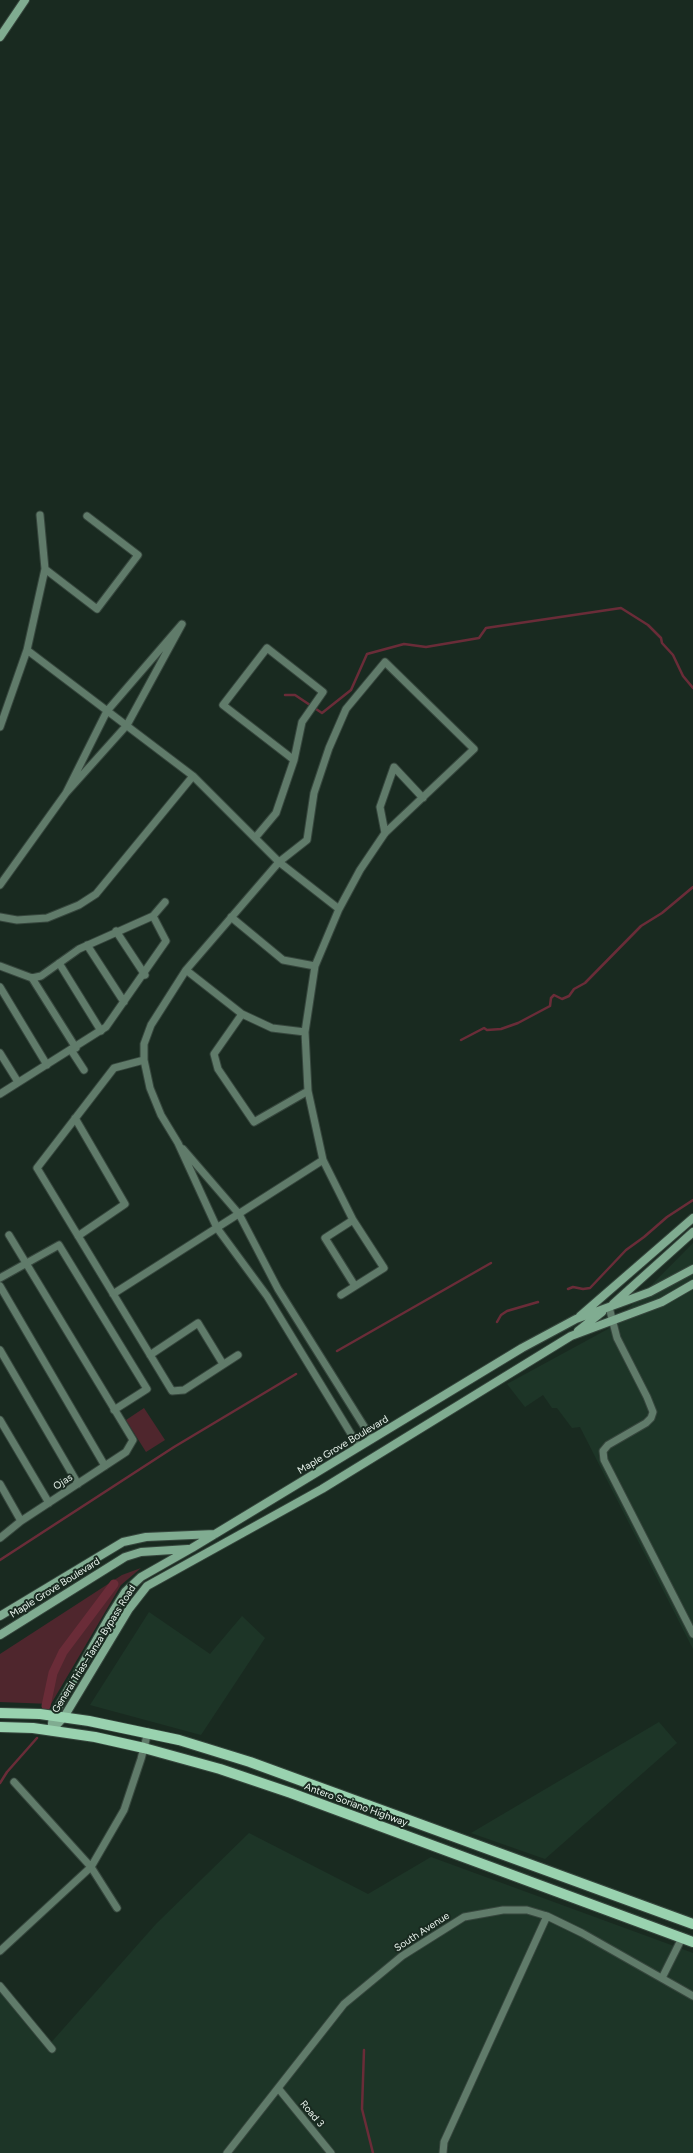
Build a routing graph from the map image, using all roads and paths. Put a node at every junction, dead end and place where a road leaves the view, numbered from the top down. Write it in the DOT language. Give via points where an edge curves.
graph roads {
  1 [pos="25,0"];
  2 [pos="0,37"];
  3 [pos="40,515"];
  4 [pos="87,516"];
  5 [pos="45,570"];
  6 [pos="27,650"];
  7 [pos="108,711"];
  8 [pos="126,725"];
  9 [pos="0,727"];
  10 [pos="294,760"];
  11 [pos="193,776"];
  12 [pos="66,793"];
  13 [pos="423,798"];
  14 [pos="385,833"];
  15 [pos="255,838"];
  16 [pos="279,862"];
  17 [pos="0,885"];
  18 [pos="165,902"];
  19 [pos="339,909"];
  20 [pos="0,916"];
  21 [pos="153,916"];
  22 [pos="231,917"];
  23 [pos="116,931"];
  24 [pos="87,945"];
  25 [pos="59,963"];
  26 [pos="0,966"];
  27 [pos="315,966"];
  28 [pos="186,970"];
  29 [pos="145,975"];
  30 [pos="32,978"];
  31 [pos="0,987"];
  32 [pos="124,1002"];
  33 [pos="242,1014"];
  34 [pos="102,1031"];
  35 [pos="305,1032"];
  36 [pos="73,1049"];
  37 [pos="0,1053"];
  38 [pos="144,1060"];
  39 [pos="47,1065"];
  40 [pos="84,1070"];
  41 [pos="18,1082"];
  42 [pos="308,1091"];
  43 [pos="0,1094"];
  44 [pos="75,1118"];
  45 [pos="178,1143"];
  46 [pos="323,1160"];
  47 [pos="239,1214"];
  48 [pos="693,1218"];
  49 [pos="353,1220"];
  50 [pos="217,1228"];
  51 [pos="693,1232"];
  52 [pos="9,1235"];
  53 [pos="78,1236"];
  54 [pos="26,1263"];
  55 [pos="693,1269"];
  56 [pos="0,1278"];
  57 [pos="693,1284"];
  58 [pos="0,1286"];
  59 [pos="355,1286"];
  60 [pos="278,1289"];
  61 [pos="114,1294"];
  62 [pos="341,1295"];
  63 [pos="267,1296"];
  64 [pos="609,1307"];
  65 [pos="576,1320"];
  66 [pos="612,1321"];
  67 [pos="571,1336"];
  68 [pos="0,1350"];
  69 [pos="150,1355"];
  70 [pos="238,1355"];
  71 [pos="223,1364"];
  72 [pos="114,1410"];
  73 [pos="0,1420"];
  74 [pos="372,1439"];
  75 [pos="359,1447"];
  76 [pos="106,1466"];
  77 [pos="0,1484"];
  78 [pos="78,1484"];
  79 [pos="49,1503"];
  80 [pos="21,1521"];
  81 [pos="215,1534"];
  82 [pos="0,1538"];
  83 [pos="192,1548"];
  84 [pos="0,1616"];
  85 [pos="693,1634"];
  86 [pos="0,1635"];
  87 [pos="0,1712"];
  88 [pos="53,1716"];
  89 [pos="64,1717"];
  90 [pos="0,1727"];
  91 [pos="51,1731"];
  92 [pos="148,1732"];
  93 [pos="144,1748"];
  94 [pos="14,1782"];
  95 [pos="91,1867"];
  96 [pos="117,1908"];
  97 [pos="547,1916"];
  98 [pos="693,1924"];
  99 [pos="682,1938"];
  100 [pos="693,1942"];
  101 [pos="0,1951"];
  102 [pos="662,1978"];
  103 [pos="0,1986"];
  104 [pos="693,1996"];
  105 [pos="52,2049"];
  106 [pos="278,2088"];
  107 [pos="227,2153"];
  108 [pos="331,2153"];
  109 [pos="444,2153"];
  1 -- 2 [label="main road"];
  3 -- 5 [label="street"];
  4 -- 5 [label="street" via="138,555 96,609"];
  5 -- 6 [label="street"];
  6 -- 7 [label="street"];
  6 -- 9 [label="street"];
  7 -- 8 [label="street"];
  7 -- 8 [label="street" via="182,624"];
  7 -- 12 [label="street"];
  8 -- 11 [label="street"];
  8 -- 12 [label="street"];
  10 -- 10 [label="street" via="302,722 323,692 267,648 223,705"];
  10 -- 15 [label="street" via="276,813"];
  11 -- 15 [label="street"];
  11 -- 20 [label="street" via="96,894 79,905 47,918 17,920"];
  12 -- 17 [label="street"];
  13 -- 14 [label="street"];
  13 -- 14 [label="street" via="394,767 380,807"];
  13 -- 16 [label="street" via="474,749 385,662 346,709 329,748 314,793 307,840"];
  14 -- 19 [label="street" via="360,870"];
  15 -- 16 [label="street"];
  16 -- 19 [label="street"];
  16 -- 22 [label="street"];
  18 -- 21 [label="street"];
  19 -- 27 [label="street"];
  21 -- 23 [label="street"];
  21 -- 29 [label="street" via="166,941"];
  22 -- 27 [label="street" via="283,960"];
  22 -- 28 [label="street"];
  23 -- 24 [label="street"];
  23 -- 29 [label="street"];
  24 -- 25 [label="street"];
  24 -- 32 [label="street"];
  25 -- 30 [label="street" via="40,976"];
  25 -- 34 [label="street"];
  26 -- 30 [label="street"];
  27 -- 35 [label="street"];
  28 -- 33 [label="street"];
  28 -- 38 [label="street" via="151,1025 144,1044"];
  29 -- 32 [label="street"];
  30 -- 36 [label="street"];
  31 -- 39 [label="street"];
  32 -- 34 [label="street"];
  33 -- 35 [label="street" via="272,1028"];
  33 -- 42 [label="street" via="214,1054 218,1069 254,1122"];
  34 -- 36 [label="street"];
  35 -- 42 [label="street"];
  36 -- 39 [label="street"];
  36 -- 40 [label="street"];
  37 -- 41 [label="street"];
  38 -- 44 [label="street" via="114,1068"];
  38 -- 45 [label="street" via="150,1088 161,1115"];
  39 -- 41 [label="street"];
  41 -- 43 [label="street"];
  42 -- 46 [label="street"];
  44 -- 53 [label="street" via="37,1168"];
  44 -- 53 [label="street" via="125,1204"];
  45 -- 47 [label="street"];
  45 -- 50 [label="street"];
  46 -- 47 [label="street"];
  46 -- 49 [label="street"];
  47 -- 50 [label="street"];
  47 -- 60 [label="street"];
  48 -- 65 [label="main road"];
  49 -- 59 [label="street" via="325,1238"];
  49 -- 59 [label="street" via="384,1268"];
  50 -- 61 [label="street"];
  50 -- 63 [label="street"];
  51 -- 64 [label="main road"];
  52 -- 54 [label="street"];
  53 -- 61 [label="street"];
  54 -- 56 [label="street"];
  54 -- 72 [label="street"];
  54 -- 72 [label="street" via="60,1245 147,1389"];
  55 -- 64 [label="main road, Maple Grove Boulevard" via="650,1292"];
  57 -- 66 [label="main road" via="662,1302"];
  58 -- 76 [label="street"];
  59 -- 62 [label="street"];
  60 -- 63 [label="street"];
  60 -- 74 [label="street"];
  61 -- 69 [label="street"];
  63 -- 75 [label="street"];
  64 -- 65 [label="main road, Maple Grove Boulevard"];
  64 -- 66 [label="street"];
  64 -- 67 [label="main road"];
  65 -- 74 [label="main road, Maple Grove Boulevard" via="522,1348"];
  66 -- 67 [label="main road"];
  66 -- 85 [label="street" via="616,1338 653,1412 646,1423 608,1444 603,1451 604,1460"];
  67 -- 89 [label="main road, General Trias–Tanza Bypass Road" via="322,1488 164,1575 141,1591"];
  68 -- 78 [label="street"];
  69 -- 71 [label="street" via="172,1391 184,1390"];
  69 -- 71 [label="street" via="198,1324"];
  70 -- 71 [label="street"];
  72 -- 76 [label="street, Ojas" via="132,1440 126,1452"];
  73 -- 79 [label="street"];
  74 -- 75 [label="main road, Maple Grove Boulevard"];
  75 -- 81 [label="main road, Maple Grove Boulevard"];
  76 -- 78 [label="street, Ojas"];
  77 -- 80 [label="street"];
  78 -- 79 [label="street, Ojas"];
  79 -- 80 [label="street, Ojas"];
  80 -- 82 [label="street, Ojas"];
  81 -- 83 [label="main road, General Trias–Tanza Bypass Road"];
  81 -- 84 [label="main road, Maple Grove Boulevard" via="146,1537 123,1542"];
  83 -- 86 [label="main road, Maple Grove Boulevard" via="141,1552 125,1557"];
  83 -- 88 [label="main road, General Trias–Tanza Bypass Road" via="141,1576 129,1587"];
  87 -- 88 [label="main road, Antero Soriano Highway"];
  88 -- 89 [label="main road, Antero Soriano Highway"];
  88 -- 91 [label="main road, General Trias–Tanza Bypass Road"];
  89 -- 91 [label="main road, General Trias–Tanza Bypass Road"];
  89 -- 92 [label="main road, Antero Soriano Highway"];
  90 -- 91 [label="main road, Antero Soriano Highway"];
  91 -- 93 [label="main road, Antero Soriano Highway" via="81,1734"];
  92 -- 93 [label="street"];
  92 -- 98 [label="main road, Antero Soriano Highway" via="250,1762"];
  93 -- 95 [label="street" via="124,1810"];
  93 -- 99 [label="main road, Antero Soriano Highway" via="263,1783"];
  94 -- 95 [label="street"];
  95 -- 96 [label="street"];
  95 -- 101 [label="street"];
  97 -- 102 [label="street, South Avenue"];
  97 -- 106 [label="street, South Avenue" via="527,1910 503,1910 464,1918 402,1956 344,2004"];
  97 -- 109 [label="street" via="444,2142"];
  99 -- 100 [label="main road, Antero Soriano Highway"];
  99 -- 102 [label="street"];
  102 -- 104 [label="street, South Avenue"];
  103 -- 105 [label="street"];
  106 -- 107 [label="street, South Avenue"];
  106 -- 108 [label="street, Road 3"];
}
